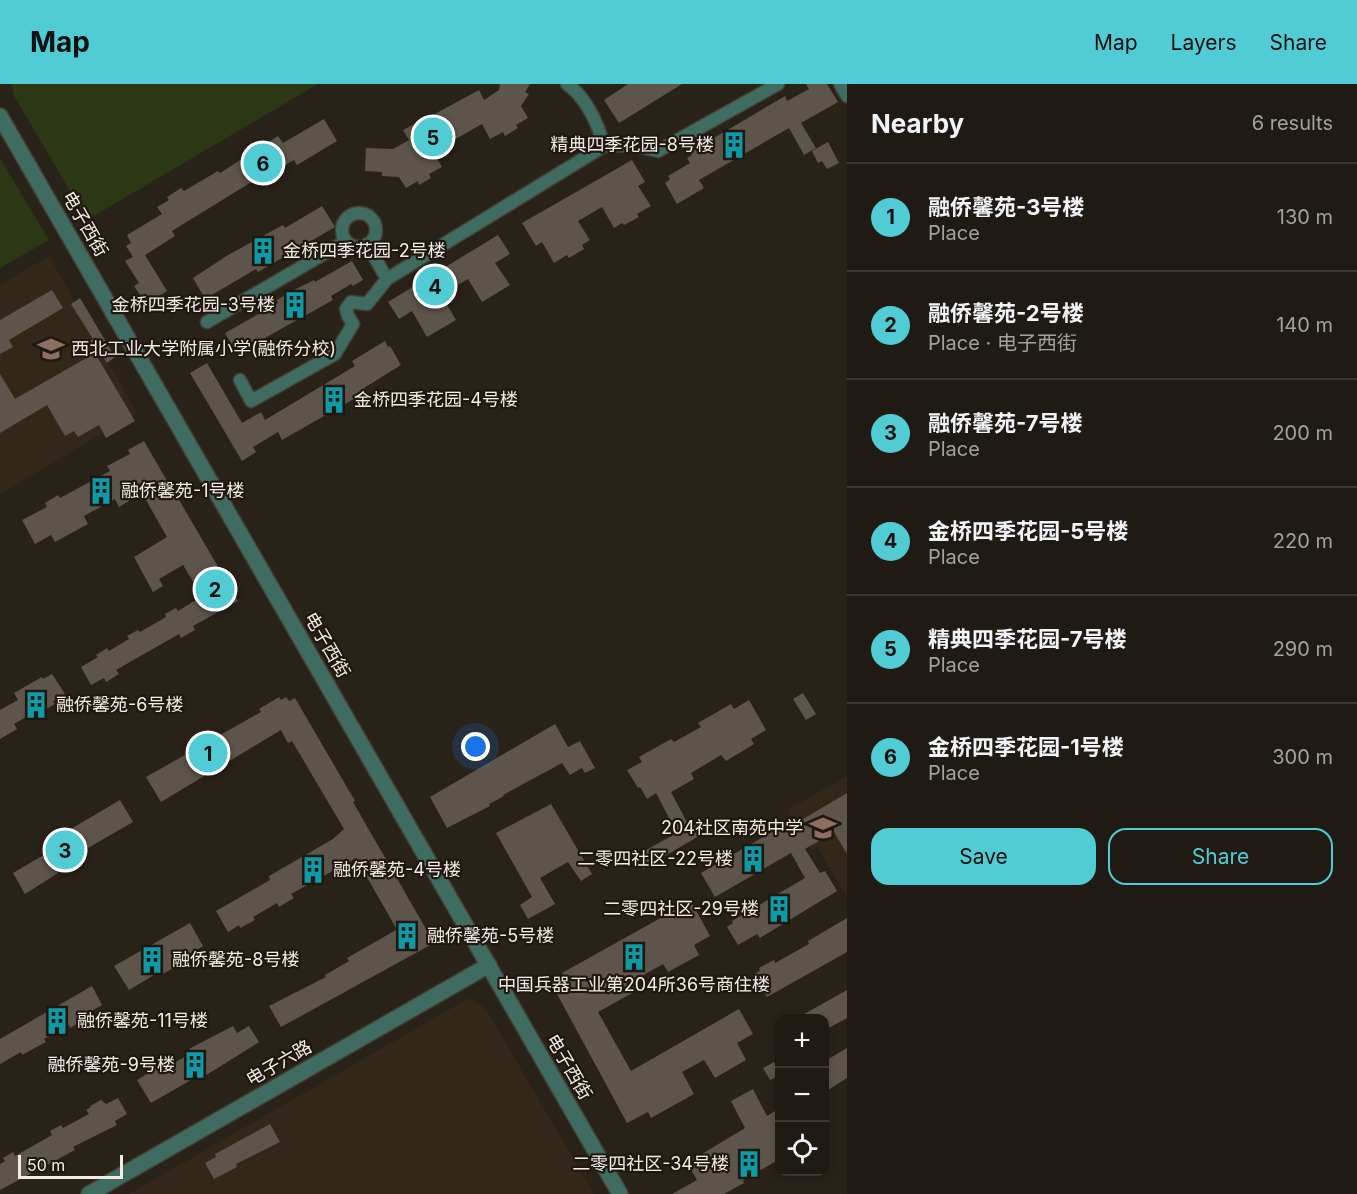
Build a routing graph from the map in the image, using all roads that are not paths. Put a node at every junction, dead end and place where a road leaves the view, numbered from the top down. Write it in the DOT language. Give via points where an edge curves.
graph roads {
  1 [pos="778,84"];
  2 [pos="840,84"];
  3 [pos="576,86"];
  4 [pos="847,96"];
  5 [pos="0,116"];
  6 [pos="604,146"];
  7 [pos="346,241"];
  8 [pos="367,244"];
  9 [pos="387,279"];
  10 [pos="207,322"];
  11 [pos="240,380"];
  12 [pos="489,965"];
  13 [pos="89,1194"];
  14 [pos="620,1194"];
  1 -- 6 [label="street" via="658,152 631,145"];
  2 -- 4 [label="street"];
  3 -- 6 [label="street" via="598,126"];
  5 -- 12 [label="street, 电子西街"];
  6 -- 9 [label="street"];
  7 -- 8 [label="street" via="355,246"];
  7 -- 8 [label="street" via="342,228 345,219 352,214 365,214 375,227"];
  7 -- 10 [label="street"];
  8 -- 9 [label="street"];
  9 -- 11 [label="street" via="367,304 351,302 346,309 353,324 335,354 251,401"];
  12 -- 13 [label="street, 电子六路"];
  12 -- 14 [label="street, 电子西街"];
}
